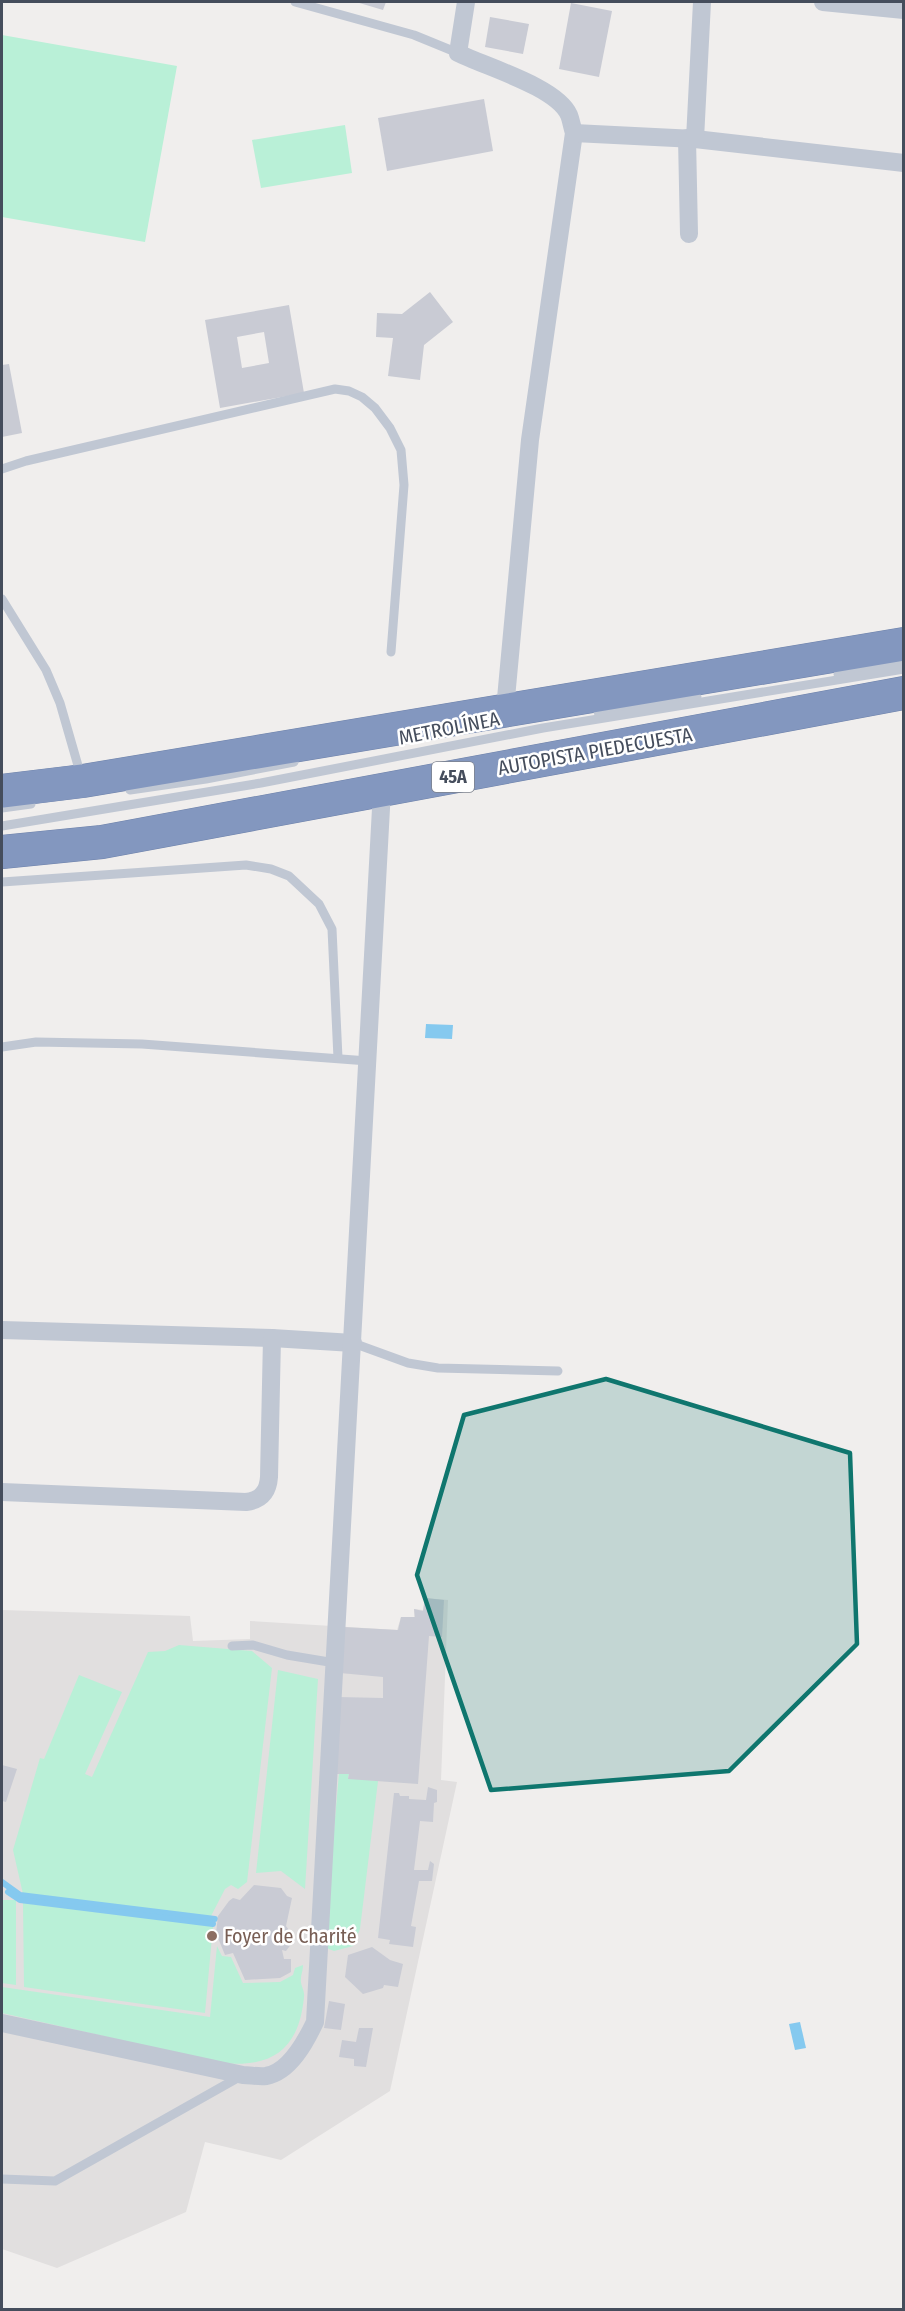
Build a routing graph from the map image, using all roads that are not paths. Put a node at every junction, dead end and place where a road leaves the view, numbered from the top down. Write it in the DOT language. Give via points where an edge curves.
graph roads {
  1 [pos="295,2"];
  2 [pos="466,2"];
  3 [pos="702,2"];
  4 [pos="823,2"];
  5 [pos="903,10"];
  6 [pos="458,53"];
  7 [pos="574,133"];
  8 [pos="691,139"];
  9 [pos="903,163"];
  10 [pos="689,234"];
  11 [pos="2,469"];
  12 [pos="2,599"];
  13 [pos="903,644"];
  14 [pos="391,652"];
  15 [pos="903,663"];
  16 [pos="903,669"];
  17 [pos="903,693"];
  18 [pos="504,717"];
  19 [pos="309,759"];
  20 [pos="83,781"];
  21 [pos="2,790"];
  22 [pos="382,790"];
  23 [pos="116,792"];
  24 [pos="38,803"];
  25 [pos="2,808"];
  26 [pos="2,826"];
  27 [pos="2,852"];
  28 [pos="2,882"];
  29 [pos="2,1047"];
  30 [pos="338,1058"];
  31 [pos="368,1061"];
  32 [pos="2,1330"];
  33 [pos="272,1338"];
  34 [pos="353,1343"];
  35 [pos="558,1371"];
  36 [pos="2,1492"];
  37 [pos="232,1646"];
  38 [pos="335,1663"];
  39 [pos="2,2023"];
  40 [pos="243,2075"];
  41 [pos="2,2179"];
  1 -- 6 [label="lane" via="414,35"];
  2 -- 6 [label="street"];
  3 -- 8 [label="street"];
  4 -- 5 [label="street"];
  6 -- 7 [label="street" via="542,89 558,100 569,113"];
  7 -- 8 [label="street"];
  7 -- 18 [label="street" via="530,440"];
  8 -- 9 [label="street"];
  8 -- 10 [label="street"];
  11 -- 14 [label="lane" via="335,390 362,397 390,428 401,450 404,485"];
  12 -- 20 [label="lane" via="46,670"];
  13 -- 18 [label="highway"];
  15 -- 18 [label="lane, METROLÍNEA" via="748,690"];
  16 -- 26 [label="lane, METROLÍNEA" via="543,728 261,783"];
  17 -- 22 [label="highway, AUTOPISTA PIEDECUESTA / 45A"];
  18 -- 20 [label="highway"];
  19 -- 23 [label="lane"];
  20 -- 21 [label="highway"];
  22 -- 27 [label="highway, AUTOPISTA PIEDECUESTA / 45A" via="102,842"];
  22 -- 31 [label="street"];
  24 -- 25 [label="lane"];
  28 -- 30 [label="lane" via="246,865 289,876 320,904 332,929"];
  29 -- 30 [label="lane" via="36,1042 142,1044"];
  30 -- 31 [label="lane"];
  31 -- 34 [label="street"];
  32 -- 33 [label="street"];
  33 -- 34 [label="street"];
  33 -- 36 [label="street" via="269,1485 261,1497 246,1502"];
  34 -- 35 [label="lane" via="408,1363 438,1368"];
  34 -- 38 [label="street"];
  37 -- 38 [label="lane" via="253,1645"];
  38 -- 40 [label="street" via="315,2022 305,2044 289,2063 268,2076"];
  39 -- 40 [label="street"];
  40 -- 41 [label="lane" via="55,2181"];
}
